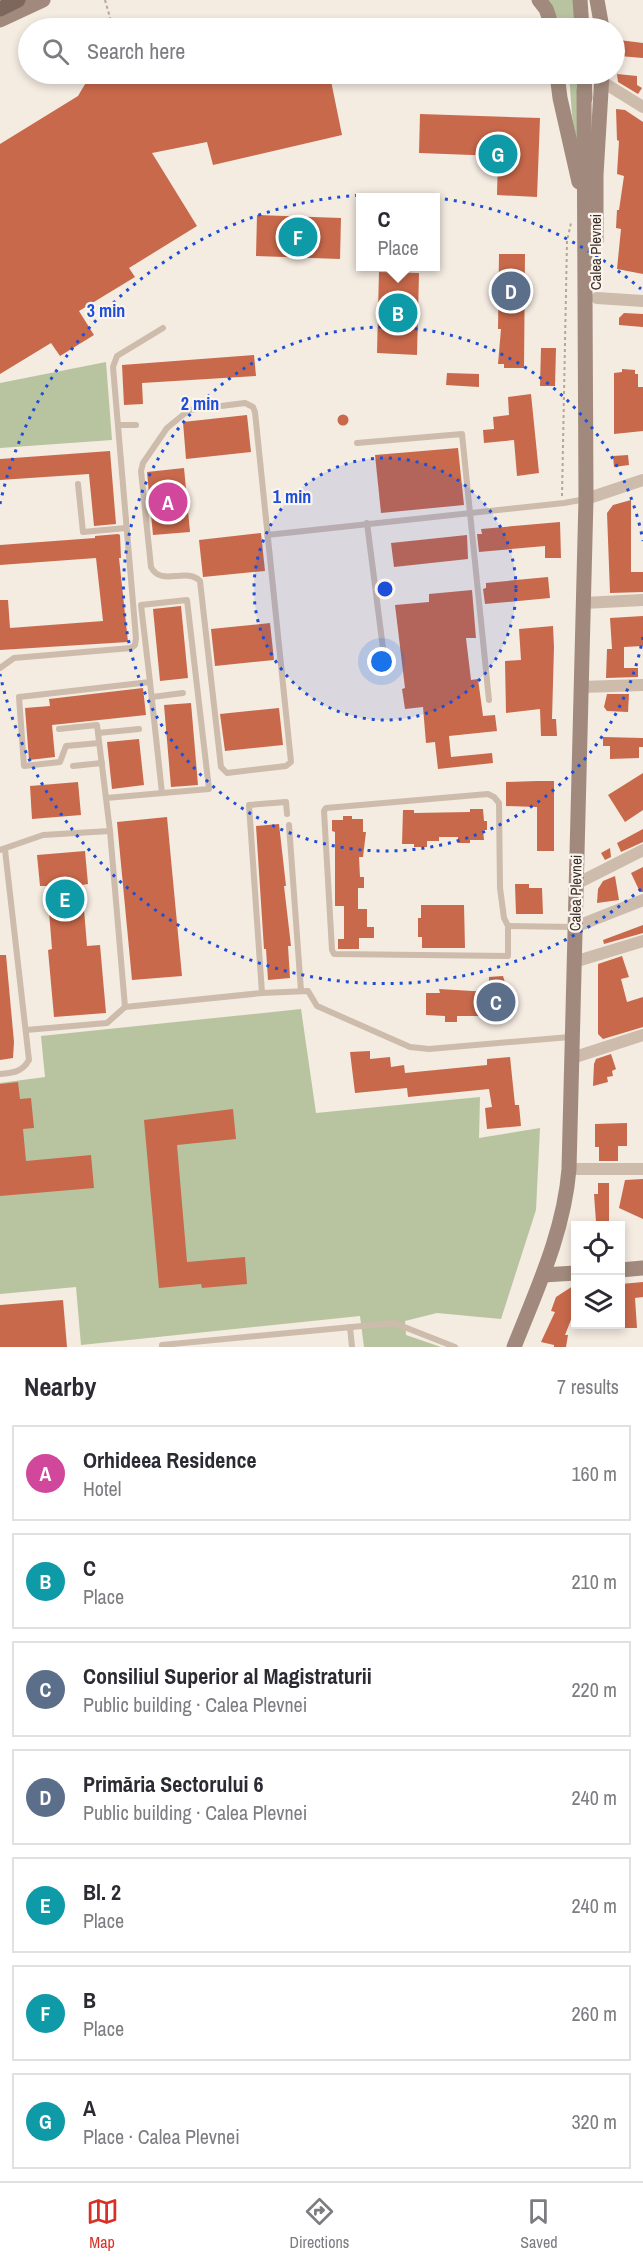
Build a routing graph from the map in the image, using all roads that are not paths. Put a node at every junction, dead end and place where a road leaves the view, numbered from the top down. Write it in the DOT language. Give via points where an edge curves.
graph roads {
  1 [pos="43,0"];
  2 [pos="539,0"];
  3 [pos="597,0"];
  4 [pos="603,0"];
  5 [pos="6,9"];
  6 [pos="549,18"];
  7 [pos="601,18"];
  8 [pos="602,18"];
  9 [pos="558,84"];
  10 [pos="584,84"];
  11 [pos="601,84"];
  12 [pos="611,84"];
  13 [pos="584,90"];
  14 [pos="643,107"];
  15 [pos="596,175"];
  16 [pos="586,209"];
  17 [pos="597,298"];
  18 [pos="643,301"];
  19 [pos="163,328"];
  20 [pos="136,424"];
  21 [pos="119,425"];
  22 [pos="586,430"];
  23 [pos="357,443"];
  24 [pos="643,480"];
  25 [pos="78,484"];
  26 [pos="586,499"];
  27 [pos="468,512"];
  28 [pos="367,523"];
  29 [pos="126,528"];
  30 [pos="267,535"];
  31 [pos="643,600"];
  32 [pos="583,603"];
  33 [pos="0,668"];
  34 [pos="386,672"];
  35 [pos="150,682"];
  36 [pos="643,685"];
  37 [pos="581,687"];
  38 [pos="183,693"];
  39 [pos="152,697"];
  40 [pos="489,700"];
  41 [pos="59,729"];
  42 [pos="139,729"];
  43 [pos="98,733"];
  44 [pos="99,743"];
  45 [pos="102,763"];
  46 [pos="73,766"];
  47 [pos="162,793"];
  48 [pos="106,798"];
  49 [pos="287,814"];
  50 [pos="289,825"];
  51 [pos="110,831"];
  52 [pos="3,850"];
  53 [pos="643,850"];
  54 [pos="576,884"];
  55 [pos="643,900"];
  56 [pos="508,926"];
  57 [pos="575,927"];
  58 [pos="643,941"];
  59 [pos="574,962"];
  60 [pos="301,991"];
  61 [pos="262,993"];
  62 [pos="124,1007"];
  63 [pos="26,1030"];
  64 [pos="643,1035"];
  65 [pos="572,1036"];
  66 [pos="572,1058"];
  67 [pos="0,1074"];
  68 [pos="569,1169"];
  69 [pos="643,1169"];
  70 [pos="643,1268"];
  71 [pos="625,1270"];
  72 [pos="571,1273"];
  73 [pos="543,1275"];
  74 [pos="350,1327"];
  75 [pos="162,1347"];
  76 [pos="352,1347"];
  77 [pos="454,1347"];
  78 [pos="514,1347"];
  1 -- 5 [label="main road"];
  2 -- 6 [label="main road"];
  3 -- 7 [label="main road"];
  4 -- 8 [label="main road"];
  9 -- 16 [label="main road, Calea Plevnei"];
  10 -- 13 [label="main road"];
  11 -- 15 [label="main road, Calea Plevnei"];
  12 -- 14 [label="street"];
  13 -- 15 [label="main road"];
  13 -- 16 [label="main road, Calea Plevnei"];
  15 -- 17 [label="main road, Calea Plevnei"];
  16 -- 22 [label="main road, Calea Plevnei"];
  17 -- 18 [label="street"];
  17 -- 22 [label="main road, Calea Plevnei"];
  19 -- 21 [label="lane" via="117,356 113,367"];
  20 -- 21 [label="lane"];
  21 -- 29 [label="lane"];
  22 -- 26 [label="main road, Calea Plevnei"];
  23 -- 27 [label="lane" via="462,434"];
  24 -- 26 [label="street"];
  25 -- 29 [label="lane" via="83,532"];
  26 -- 27 [label="lane"];
  26 -- 32 [label="main road, Calea Plevnei"];
  27 -- 28 [label="lane"];
  27 -- 40 [label="lane"];
  28 -- 30 [label="lane"];
  28 -- 34 [label="lane"];
  29 -- 33 [label="lane" via="135,645 14,658"];
  30 -- 30 [label="lane" via="253,407 245,403 189,410 167,428 141,471 151,567 162,577 192,575 200,580 221,766 227,773 286,766 291,762"];
  31 -- 32 [label="street"];
  32 -- 37 [label="main road, Calea Plevnei"];
  35 -- 39 [label="lane"];
  35 -- 44 [label="lane" via="19,697 24,766 60,762 66,746"];
  35 -- 47 [label="lane" via="141,605 188,600 209,789"];
  36 -- 37 [label="street"];
  37 -- 54 [label="main road, Calea Plevnei"];
  38 -- 39 [label="lane"];
  39 -- 47 [label="lane"];
  41 -- 43 [label="lane" via="97,725"];
  42 -- 43 [label="lane"];
  43 -- 44 [label="lane"];
  44 -- 45 [label="lane"];
  45 -- 46 [label="lane"];
  45 -- 48 [label="lane"];
  47 -- 48 [label="lane"];
  48 -- 51 [label="lane"];
  49 -- 61 [label="lane" via="286,802 249,805"];
  50 -- 60 [label="lane"];
  51 -- 52 [label="lane" via="43,836"];
  51 -- 62 [label="lane"];
  52 -- 63 [label="lane"];
  53 -- 54 [label="street"];
  54 -- 57 [label="main road, Calea Plevnei"];
  55 -- 57 [label="street"];
  56 -- 56 [label="lane" via="500,888 499,803 494,797 488,794 330,806 324,811 334,954 508,956"];
  56 -- 57 [label="lane"];
  57 -- 59 [label="main road, Calea Plevnei"];
  58 -- 59 [label="street"];
  59 -- 65 [label="main road, Calea Plevnei"];
  60 -- 61 [label="lane"];
  60 -- 65 [label="lane" via="308,991 317,1006 410,1047 429,1049"];
  61 -- 62 [label="lane"];
  62 -- 63 [label="lane" via="107,1023"];
  63 -- 67 [label="lane" via="29,1060 16,1072"];
  64 -- 66 [label="street"];
  65 -- 66 [label="main road, Calea Plevnei"];
  66 -- 68 [label="main road, Calea Plevnei"];
  68 -- 69 [label="street"];
  68 -- 73 [label="main road, Calea Plevnei" via="563,1212"];
  70 -- 71 [label="main road"];
  72 -- 73 [label="main road"];
  73 -- 78 [label="main road, Calea Plevnei"];
  74 -- 75 [label="lane"];
  74 -- 76 [label="lane"];
  74 -- 77 [label="lane" via="399,1324"];
}
